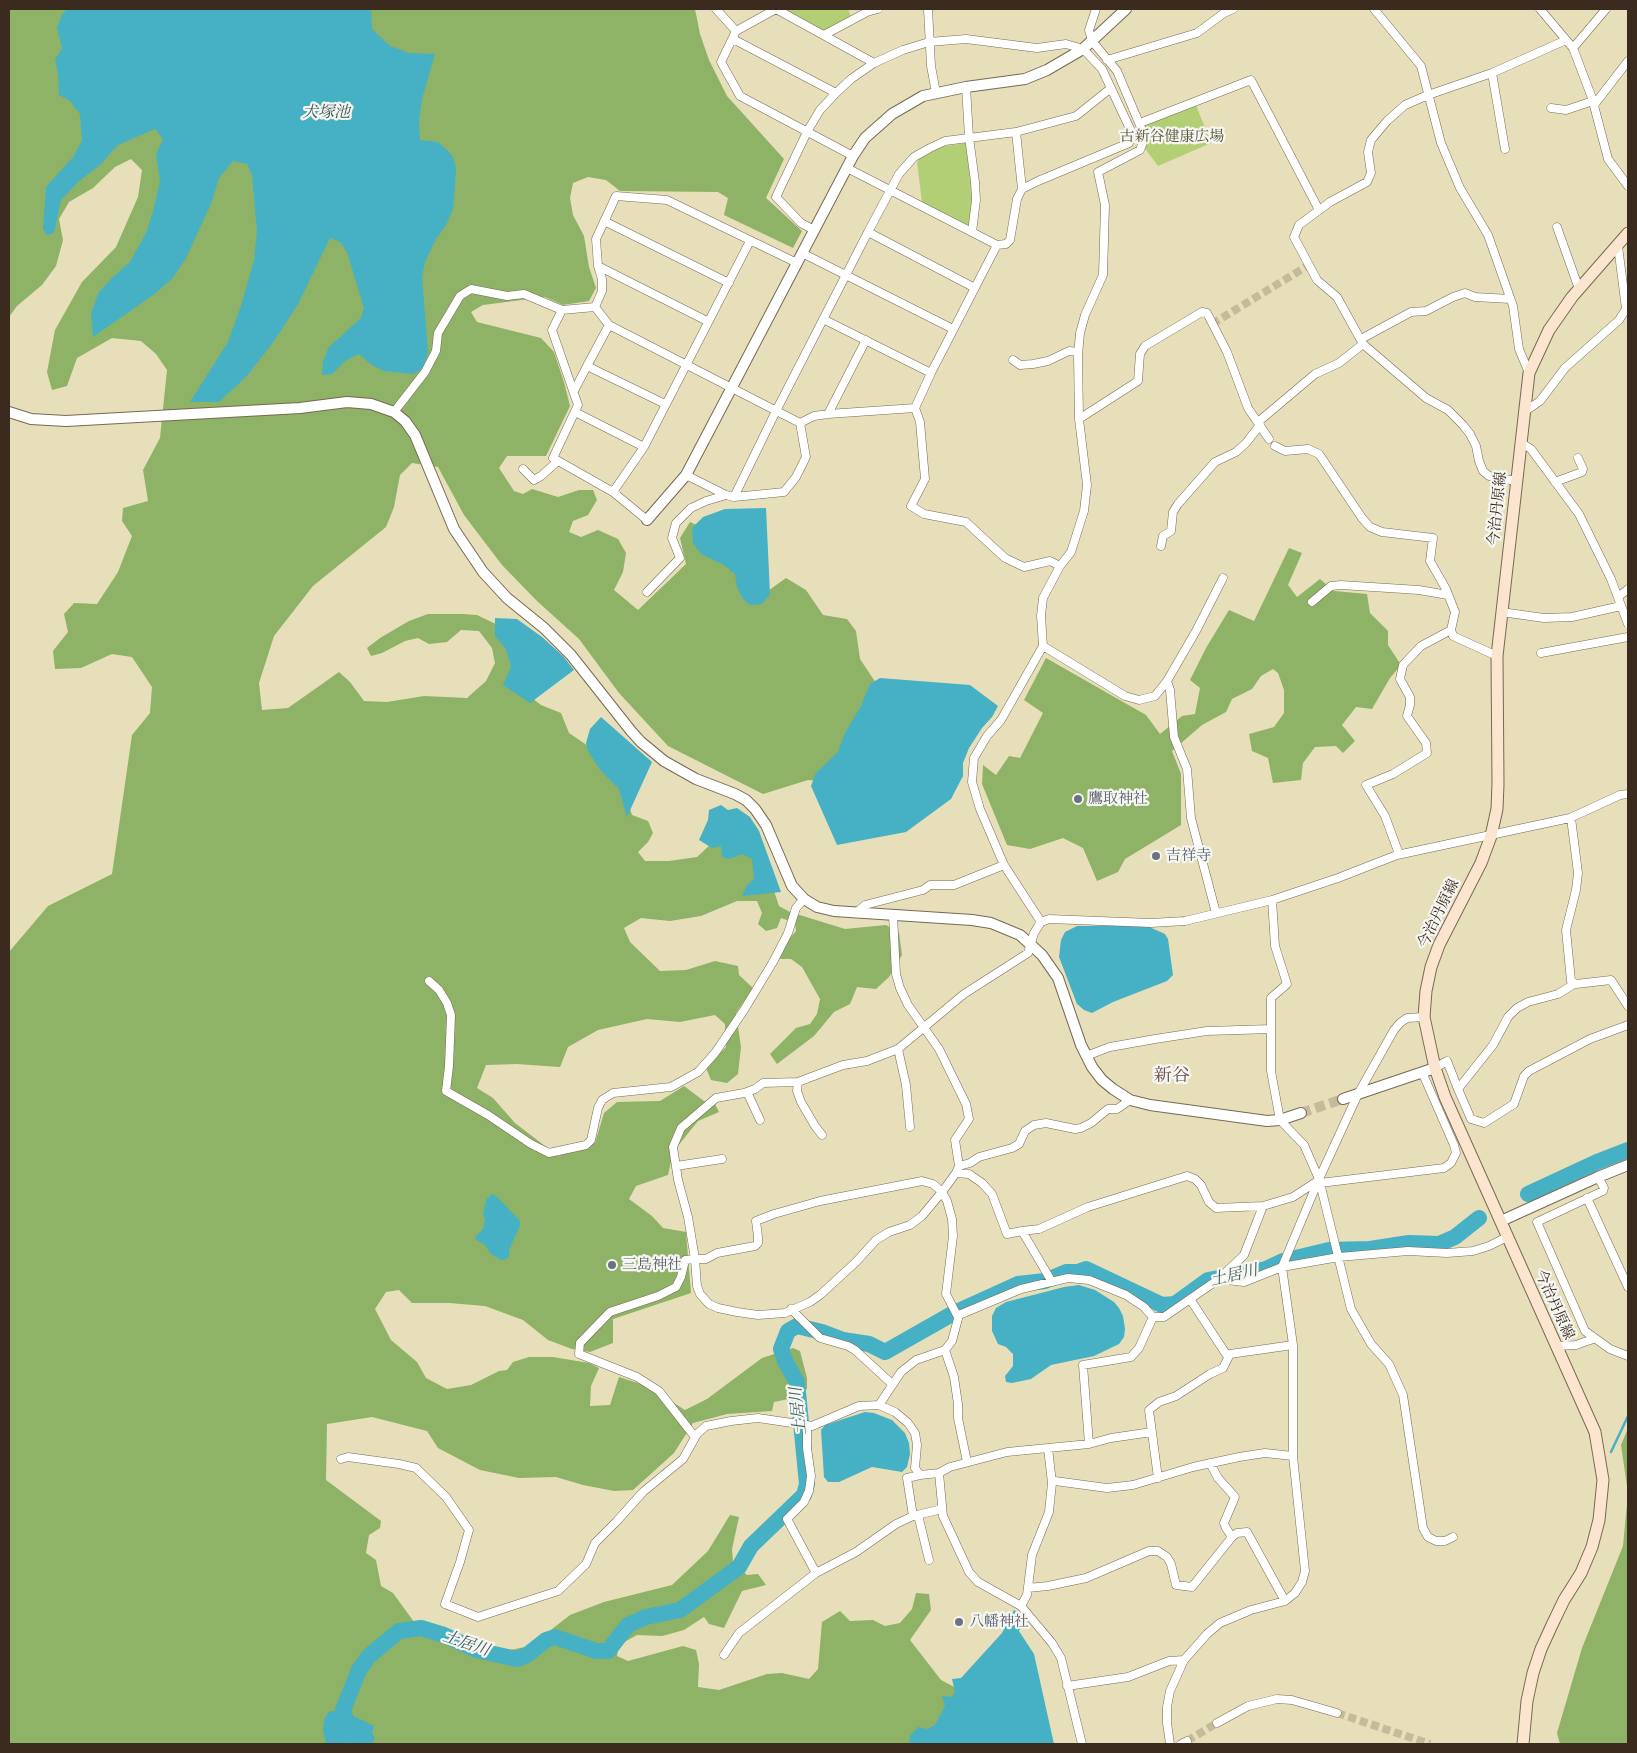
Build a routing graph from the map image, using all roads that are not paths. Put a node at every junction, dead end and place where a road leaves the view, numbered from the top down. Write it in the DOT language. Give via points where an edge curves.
graph roads {
  1 [pos="716,9"];
  2 [pos="878,9"];
  3 [pos="928,9"];
  4 [pos="1096,9"];
  5 [pos="1126,9"];
  6 [pos="1233,9"];
  7 [pos="1374,9"];
  8 [pos="1540,9"];
  9 [pos="1606,9"];
  10 [pos="736,31"];
  11 [pos="824,35"];
  12 [pos="732,39"];
  13 [pos="1566,40"];
  14 [pos="1092,41"];
  15 [pos="929,42"];
  16 [pos="1573,48"];
  17 [pos="1083,49"];
  18 [pos="1107,60"];
  19 [pos="1628,61"];
  20 [pos="874,63"];
  21 [pos="1492,73"];
  22 [pos="966,87"];
  23 [pos="1111,88"];
  24 [pos="836,93"];
  25 [pos="936,93"];
  26 [pos="1428,95"];
  27 [pos="1593,103"];
  28 [pos="1551,108"];
  29 [pos="1140,123"];
  30 [pos="807,132"];
  31 [pos="1016,132"];
  32 [pos="969,137"];
  33 [pos="1505,149"];
  34 [pos="853,156"];
  35 [pos="847,168"];
  36 [pos="1628,186"];
  37 [pos="890,189"];
  38 [pos="1022,189"];
  39 [pos="1319,210"];
  40 [pos="604,221"];
  41 [pos="1557,227"];
  42 [pos="814,230"];
  43 [pos="868,232"];
  44 [pos="972,232"];
  45 [pos="1628,234"];
  46 [pos="750,241"];
  47 [pos="997,245"];
  48 [pos="1618,246"];
  49 [pos="802,253"];
  50 [pos="797,263"];
  51 [pos="598,266"];
  52 [pos="846,274"];
  53 [pos="729,283"];
  54 [pos="976,288"];
  55 [pos="1579,289"];
  56 [pos="1510,299"];
  57 [pos="595,307"];
  58 [pos="1627,309"];
  59 [pos="562,310"];
  60 [pos="823,319"];
  61 [pos="707,322"];
  62 [pos="608,325"];
  63 [pos="953,330"];
  64 [pos="866,340"];
  65 [pos="1362,342"];
  66 [pos="1078,352"];
  67 [pos="1014,360"];
  68 [pos="686,364"];
  69 [pos="587,366"];
  70 [pos="931,373"];
  71 [pos="1529,373"];
  72 [pos="732,388"];
  73 [pos="574,391"];
  74 [pos="665,404"];
  75 [pos="915,408"];
  76 [pos="776,411"];
  77 [pos="9,412"];
  78 [pos="394,412"];
  79 [pos="575,412"];
  80 [pos="1524,412"];
  81 [pos="828,414"];
  82 [pos="1080,419"];
  83 [pos="800,423"];
  84 [pos="1259,423"];
  85 [pos="1269,439"];
  86 [pos="1520,442"];
  87 [pos="1275,446"];
  88 [pos="644,447"];
  89 [pos="1578,458"];
  90 [pos="558,461"];
  91 [pos="523,469"];
  92 [pos="686,475"];
  93 [pos="1516,481"];
  94 [pos="1555,482"];
  95 [pos="613,492"];
  96 [pos="730,496"];
  97 [pos="646,520"];
  98 [pos="1160,546"];
  99 [pos="1060,566"];
  100 [pos="1223,578"];
  101 [pos="1628,589"];
  102 [pos="647,592"];
  103 [pos="1448,595"];
  104 [pos="1618,597"];
  105 [pos="1312,602"];
  106 [pos="1621,606"];
  107 [pos="1502,612"];
  108 [pos="1628,624"];
  109 [pos="1451,630"];
  110 [pos="1628,637"];
  111 [pos="1042,646"];
  112 [pos="1541,653"];
  113 [pos="1496,656"];
  114 [pos="1167,682"];
  115 [pos="1628,794"];
  116 [pos="1571,818"];
  117 [pos="1491,836"];
  118 [pos="1399,854"];
  119 [pos="1004,864"];
  120 [pos="804,899"];
  121 [pos="1272,900"];
  122 [pos="856,913"];
  123 [pos="1216,913"];
  124 [pos="893,915"];
  125 [pos="1041,922"];
  126 [pos="1030,943"];
  127 [pos="429,981"];
  128 [pos="1574,984"];
  129 [pos="1628,1006"];
  130 [pos="1424,1017"];
  131 [pos="1628,1025"];
  132 [pos="924,1026"];
  133 [pos="1271,1029"];
  134 [pos="898,1049"];
  135 [pos="1086,1056"];
  136 [pos="1435,1068"];
  137 [pos="1422,1072"];
  138 [pos="798,1082"];
  139 [pos="1458,1089"];
  140 [pos="747,1092"];
  141 [pos="1358,1094"];
  142 [pos="1343,1099"];
  143 [pos="1130,1100"];
  144 [pos="1301,1113"];
  145 [pos="760,1120"];
  146 [pos="1280,1120"];
  147 [pos="910,1127"];
  148 [pos="822,1134"];
  149 [pos="722,1158"];
  150 [pos="1628,1165"];
  151 [pos="676,1166"];
  152 [pos="958,1170"];
  153 [pos="1598,1176"];
  154 [pos="1319,1181"];
  155 [pos="942,1192"];
  156 [pos="1587,1198"];
  157 [pos="1263,1206"];
  158 [pos="1501,1221"];
  159 [pos="1022,1232"];
  160 [pos="1507,1237"];
  161 [pos="1339,1257"];
  162 [pos="695,1259"];
  163 [pos="1282,1267"];
  164 [pos="1219,1280"];
  165 [pos="1051,1282"];
  166 [pos="1628,1287"];
  167 [pos="1190,1299"];
  168 [pos="791,1309"];
  169 [pos="958,1316"];
  170 [pos="1153,1317"];
  171 [pos="1593,1339"];
  172 [pos="1293,1345"];
  173 [pos="1556,1346"];
  174 [pos="945,1350"];
  175 [pos="1628,1356"];
  176 [pos="1228,1357"];
  177 [pos="892,1384"];
  178 [pos="879,1404"];
  179 [pos="807,1426"];
  180 [pos="1152,1432"];
  181 [pos="695,1437"];
  182 [pos="1089,1444"];
  183 [pos="1048,1448"];
  184 [pos="1293,1456"];
  185 [pos="340,1459"];
  186 [pos="967,1462"];
  187 [pos="1210,1463"];
  188 [pos="939,1473"];
  189 [pos="920,1475"];
  190 [pos="1158,1478"];
  191 [pos="1052,1483"];
  192 [pos="942,1509"];
  193 [pos="916,1516"];
  194 [pos="1232,1537"];
  195 [pos="1452,1537"];
  196 [pos="929,1560"];
  197 [pos="816,1573"];
  198 [pos="1028,1588"];
  199 [pos="1285,1601"];
  200 [pos="1021,1606"];
  201 [pos="724,1655"];
  202 [pos="1184,1660"];
  203 [pos="1067,1686"];
  204 [pos="1336,1714"];
  205 [pos="1217,1723"];
  206 [pos="1082,1744"];
  207 [pos="1170,1744"];
  208 [pos="1523,1744"];
  1 -- 10 [label="street"];
  2 -- 11 [label="street"];
  3 -- 15 [label="street"];
  4 -- 14 [label="street" via="1089,30"];
  5 -- 14 [label="street"];
  6 -- 18 [label="street" via="1197,33"];
  7 -- 26 [label="street" via="1421,66"];
  8 -- 13 [label="street"];
  9 -- 16 [label="street"];
  10 -- 11 [label="street" via="776,9"];
  10 -- 12 [label="street"];
  11 -- 20 [label="street"];
  12 -- 24 [label="street"];
  12 -- 30 [label="street" via="721,62 740,96"];
  13 -- 16 [label="street"];
  13 -- 21 [label="street"];
  14 -- 17 [label="street"];
  14 -- 18 [label="street"];
  15 -- 17 [label="street" via="966,39 1037,48 1066,44"];
  15 -- 20 [label="street"];
  15 -- 25 [label="street"];
  16 -- 27 [label="street"];
  17 -- 22 [label="street" via="1025,79"];
  17 -- 23 [label="street" via="1102,69"];
  18 -- 29 [label="street" via="1118,71"];
  19 -- 27 [label="street"];
  20 -- 24 [label="street"];
  21 -- 26 [label="street"];
  21 -- 33 [label="street"];
  22 -- 25 [label="street"];
  22 -- 32 [label="street"];
  23 -- 31 [label="street" via="1076,116"];
  23 -- 38 [label="street" via="1131,131 1129,143"];
  24 -- 30 [label="street" via="820,110"];
  25 -- 34 [label="street" via="923,96 892,114 865,138"];
  26 -- 39 [label="street" via="1405,106 1371,140 1368,152 1371,173 1367,182"];
  26 -- 56 [label="street" via="1441,143 1460,188 1488,235"];
  27 -- 28 [label="street" via="1566,110"];
  27 -- 36 [label="street" via="1608,159"];
  29 -- 39 [label="street" via="1251,80"];
  29 -- 66 [label="street" via="1145,137 1140,150 1098,172 1105,205 1103,275 1085,315"];
  30 -- 34 [label="street"];
  30 -- 42 [label="street" via="776,197 801,223"];
  31 -- 32 [label="street"];
  31 -- 38 [label="street"];
  32 -- 37 [label="street" via="945,141 914,158"];
  32 -- 44 [label="street" via="976,200"];
  34 -- 35 [label="street"];
  35 -- 37 [label="street"];
  35 -- 42 [label="street"];
  37 -- 43 [label="street"];
  37 -- 44 [label="street"];
  38 -- 47 [label="street" via="1017,199 1010,240"];
  39 -- 65 [label="street" via="1300,225 1294,237 1318,280 1337,297"];
  40 -- 46 [label="street" via="616,196 667,200"];
  40 -- 51 [label="street" via="596,239"];
  40 -- 53 [label="street"];
  41 -- 55 [label="street"];
  42 -- 49 [label="street"];
  43 -- 52 [label="street"];
  43 -- 54 [label="street"];
  44 -- 47 [label="street"];
  45 -- 48 [label="main road, 今治丹原線"];
  46 -- 50 [label="street"];
  46 -- 53 [label="street"];
  47 -- 54 [label="street"];
  48 -- 55 [label="main road, 今治丹原線"];
  48 -- 58 [label="street"];
  49 -- 50 [label="street"];
  49 -- 52 [label="street"];
  50 -- 72 [label="street"];
  51 -- 57 [label="street" via="602,291"];
  51 -- 61 [label="street"];
  52 -- 60 [label="street"];
  52 -- 63 [label="street"];
  53 -- 61 [label="street"];
  54 -- 63 [label="street"];
  55 -- 71 [label="main road, 今治丹原線" via="1549,330"];
  56 -- 65 [label="street" via="1475,297 1465,293 1426,311 1411,312"];
  56 -- 71 [label="street" via="1519,349"];
  57 -- 59 [label="street"];
  57 -- 62 [label="street"];
  58 -- 80 [label="street" via="1565,368 1540,401"];
  59 -- 73 [label="street" via="552,330"];
  59 -- 78 [label="street" via="524,294 507,296 471,289 460,296 438,333 436,351 425,372"];
  60 -- 64 [label="street"];
  60 -- 76 [label="street"];
  61 -- 68 [label="street"];
  62 -- 68 [label="street"];
  62 -- 69 [label="street"];
  63 -- 70 [label="street"];
  64 -- 70 [label="street"];
  64 -- 81 [label="street"];
  65 -- 84 [label="street" via="1339,363 1315,374"];
  65 -- 93 [label="street" via="1426,398 1448,410 1463,425 1473,440 1484,471 1492,477"];
  66 -- 67 [label="street" via="1033,364 1020,365"];
  66 -- 82 [label="street"];
  68 -- 72 [label="street"];
  68 -- 74 [label="street"];
  69 -- 73 [label="street"];
  69 -- 74 [label="street"];
  70 -- 75 [label="street"];
  71 -- 80 [label="main road, 今治丹原線"];
  72 -- 76 [label="street"];
  72 -- 92 [label="street"];
  73 -- 79 [label="street" via="578,404"];
  74 -- 88 [label="street"];
  75 -- 81 [label="street"];
  75 -- 99 [label="street" via="920,422 925,479 911,506 924,514 966,522 1005,558 1024,567 1050,561"];
  76 -- 83 [label="street"];
  76 -- 96 [label="street"];
  77 -- 78 [label="street" via="31,419 66,420 300,408 347,402 371,404"];
  78 -- 120 [label="street" via="415,434 454,529 483,572 571,655 641,742 664,761 696,779 735,794 755,809 766,825 792,886"];
  79 -- 88 [label="street"];
  79 -- 90 [label="street" via="553,458"];
  80 -- 86 [label="main road, 今治丹原線"];
  81 -- 83 [label="street"];
  82 -- 84 [label="street" via="1138,381 1140,354 1145,346 1202,312 1207,313 1227,352 1248,408"];
  82 -- 99 [label="street" via="1087,485 1085,503 1071,552"];
  83 -- 96 [label="street" via="806,457 784,492"];
  84 -- 85 [label="street"];
  84 -- 98 [label="street" via="1246,443 1215,462 1178,504 1173,512 1171,531 1163,536"];
  86 -- 93 [label="main road, 今治丹原線"];
  86 -- 94 [label="street" via="1530,448"];
  87 -- 103 [label="street" via="1285,451 1308,449 1320,454 1370,527 1382,532 1433,538 1430,561"];
  88 -- 95 [label="street"];
  89 -- 94 [label="street" via="1582,472"];
  90 -- 91 [label="street" via="534,480"];
  90 -- 95 [label="street"];
  92 -- 96 [label="street"];
  92 -- 97 [label="street"];
  93 -- 107 [label="main road, 今治丹原線"];
  94 -- 104 [label="street" via="1587,527"];
  95 -- 97 [label="street"];
  96 -- 102 [label="street" via="706,500 691,508 676,523 672,538 680,558"];
  99 -- 111 [label="street" via="1044,598"];
  100 -- 114 [label="street"];
  101 -- 104 [label="street"];
  103 -- 105 [label="street" via="1341,585 1332,586"];
  103 -- 109 [label="street" via="1455,612"];
  104 -- 106 [label="street"];
  106 -- 107 [label="street" via="1572,617 1544,618"];
  106 -- 108 [label="street"];
  107 -- 113 [label="main road, 今治丹原線"];
  109 -- 113 [label="street" via="1453,636"];
  109 -- 118 [label="street" via="1421,646 1403,665 1400,679 1410,697 1407,716 1426,742 1426,752 1393,774 1366,786 1385,816"];
  110 -- 112 [label="street"];
  111 -- 114 [label="street" via="1125,696 1139,700 1155,696"];
  111 -- 119 [label="street" via="1001,720 974,758 972,782"];
  113 -- 117 [label="main road, 今治丹原線" via="1498,784"];
  114 -- 123 [label="street" via="1174,737 1188,769 1191,818"];
  115 -- 116 [label="street"];
  116 -- 117 [label="street"];
  116 -- 128 [label="street" via="1578,873 1566,930 1571,981"];
  117 -- 118 [label="street"];
  117 -- 130 [label="main road, 今治丹原線" via="1481,863 1438,945 1430,967"];
  118 -- 121 [label="street"];
  119 -- 122 [label="street" via="954,885 930,885 923,890 865,905"];
  119 -- 125 [label="street"];
  120 -- 122 [label="street" via="817,908"];
  120 -- 127 [label="street" via="796,908 788,933 763,978 704,1066 671,1087 613,1093 602,1100 591,1140 586,1145 549,1152 446,1091 451,1015 439,990"];
  121 -- 123 [label="street"];
  121 -- 133 [label="street" via="1275,946 1287,984 1271,998"];
  122 -- 124 [label="street"];
  123 -- 125 [label="street" via="1151,923 1049,919"];
  124 -- 126 [label="street" via="991,923 1020,935"];
  124 -- 132 [label="street" via="896,974 908,1005"];
  125 -- 126 [label="street"];
  126 -- 132 [label="street" via="1028,953 964,994"];
  126 -- 135 [label="street" via="1058,978"];
  128 -- 129 [label="street" via="1611,980"];
  128 -- 139 [label="street" via="1558,994 1517,1008"];
  130 -- 136 [label="main road, 今治丹原線"];
  130 -- 141 [label="street" via="1407,1018 1400,1023"];
  131 -- 139 [label="street" via="1529,1070 1514,1104 1484,1123 1471,1119"];
  132 -- 134 [label="street"];
  132 -- 152 [label="street" via="966,1104 969,1119 955,1140"];
  133 -- 135 [label="street" via="1208,1031 1164,1037 1110,1047"];
  133 -- 146 [label="street" via="1271,1071"];
  134 -- 138 [label="street"];
  134 -- 147 [label="street"];
  135 -- 143 [label="street" via="1102,1080"];
  136 -- 137 [label="street"];
  136 -- 139 [label="street" via="1447,1061"];
  136 -- 158 [label="main road, 今治丹原線"];
  137 -- 141 [label="street"];
  137 -- 154 [label="street" via="1454,1145 1456,1153 1451,1163 1444,1168"];
  138 -- 140 [label="street" via="764,1083"];
  138 -- 148 [label="street" via="801,1102"];
  140 -- 145 [label="street"];
  140 -- 151 [label="street" via="716,1098 682,1128 674,1147"];
  141 -- 142 [label="street"];
  141 -- 154 [label="street"];
  143 -- 146 [label="street" via="1150,1106 1254,1120"];
  143 -- 152 [label="street" via="1117,1109 1108,1108 1091,1124 1081,1128 1046,1123 1034,1125 1025,1131 1019,1144 979,1157"];
  144 -- 146 [label="street"];
  146 -- 154 [label="street" via="1304,1145"];
  149 -- 151 [label="street"];
  150 -- 153 [label="street"];
  151 -- 162 [label="street"];
  152 -- 155 [label="street"];
  152 -- 159 [label="street" via="982,1182 992,1194 1007,1234"];
  153 -- 156 [label="street" via="1603,1191"];
  153 -- 158 [label="street"];
  154 -- 157 [label="street" via="1293,1197"];
  154 -- 161 [label="street"];
  154 -- 163 [label="street"];
  155 -- 162 [label="street" via="933,1184 922,1181 774,1214 756,1221 758,1238 755,1246"];
  155 -- 168 [label="street" via="922,1216 876,1240 820,1295"];
  155 -- 169 [label="street" via="952,1219 953,1236 946,1294"];
  156 -- 166 [label="street"];
  156 -- 171 [label="street" via="1537,1222 1584,1331"];
  157 -- 159 [label="street" via="1216,1208 1209,1202 1201,1185 1187,1176 1088,1207 1039,1230"];
  157 -- 164 [label="street" via="1244,1255"];
  158 -- 160 [label="main road, 今治丹原線"];
  159 -- 165 [label="street"];
  160 -- 161 [label="street" via="1473,1251 1408,1251"];
  160 -- 173 [label="main road, 今治丹原線"];
  161 -- 163 [label="street"];
  161 -- 195 [label="street" via="1351,1309 1371,1344 1389,1364 1403,1395 1423,1528 1428,1537 1436,1541"];
  162 -- 168 [label="street" via="697,1286 710,1304 758,1315 774,1315"];
  162 -- 181 [label="street" via="685,1260 676,1287 610,1312 580,1343 579,1354 637,1377 659,1390"];
  163 -- 164 [label="street" via="1244,1282"];
  163 -- 172 [label="street"];
  164 -- 167 [label="street"];
  165 -- 169 [label="street" via="1021,1289"];
  165 -- 170 [label="street" via="1068,1278 1089,1280 1126,1295"];
  167 -- 170 [label="street" via="1164,1317"];
  167 -- 176 [label="street"];
  168 -- 177 [label="street" via="820,1338 855,1350"];
  169 -- 174 [label="street" via="952,1341"];
  170 -- 182 [label="street" via="1139,1348 1131,1357 1083,1365"];
  171 -- 173 [label="street" via="1576,1345"];
  171 -- 175 [label="street"];
  172 -- 176 [label="street" via="1230,1354"];
  172 -- 184 [label="street"];
  173 -- 208 [label="main road, 今治丹原線" via="1595,1432 1603,1480 1602,1498 1592,1547 1541,1649 1527,1701"];
  174 -- 177 [label="street" via="916,1360"];
  174 -- 186 [label="street" via="954,1377"];
  176 -- 180 [label="street" via="1223,1368 1176,1396 1158,1402 1149,1410"];
  177 -- 178 [label="street"];
  178 -- 179 [label="street" via="859,1406"];
  178 -- 189 [label="street" via="908,1423 917,1445 915,1468"];
  179 -- 181 [label="street" via="746,1419 706,1426"];
  179 -- 197 [label="street" via="809,1492 787,1519"];
  180 -- 182 [label="street"];
  180 -- 190 [label="street"];
  181 -- 185 [label="street" via="683,1458 643,1492 595,1544 586,1564 558,1591 478,1617 445,1604 469,1530 446,1497 416,1468 348,1457"];
  182 -- 183 [label="street"];
  183 -- 186 [label="street" via="1008,1452"];
  183 -- 191 [label="street"];
  184 -- 187 [label="street" via="1265,1453"];
  184 -- 199 [label="street" via="1305,1570 1295,1593"];
  186 -- 188 [label="street"];
  187 -- 190 [label="street"];
  187 -- 194 [label="street" via="1235,1497 1224,1523"];
  188 -- 189 [label="street"];
  188 -- 192 [label="street"];
  189 -- 193 [label="street" via="907,1478"];
  190 -- 191 [label="street" via="1107,1488"];
  191 -- 198 [label="street" via="1049,1512 1032,1556"];
  192 -- 193 [label="street"];
  192 -- 200 [label="street" via="969,1572 978,1582"];
  193 -- 196 [label="street"];
  193 -- 197 [label="street"];
  194 -- 198 [label="street" via="1192,1587 1176,1585 1167,1557 1158,1551 1149,1551 1086,1578"];
  194 -- 199 [label="street" via="1237,1533 1249,1534"];
  197 -- 201 [label="street" via="740,1633"];
  198 -- 200 [label="street"];
  199 -- 202 [label="street" via="1220,1623"];
  200 -- 203 [label="street" via="1061,1658"];
  202 -- 203 [label="street" via="1169,1661 1128,1678"];
  202 -- 207 [label="street" via="1170,1691 1167,1707"];
  203 -- 206 [label="street"];
  204 -- 205 [label="street" via="1292,1700 1277,1700 1248,1706"];
}
